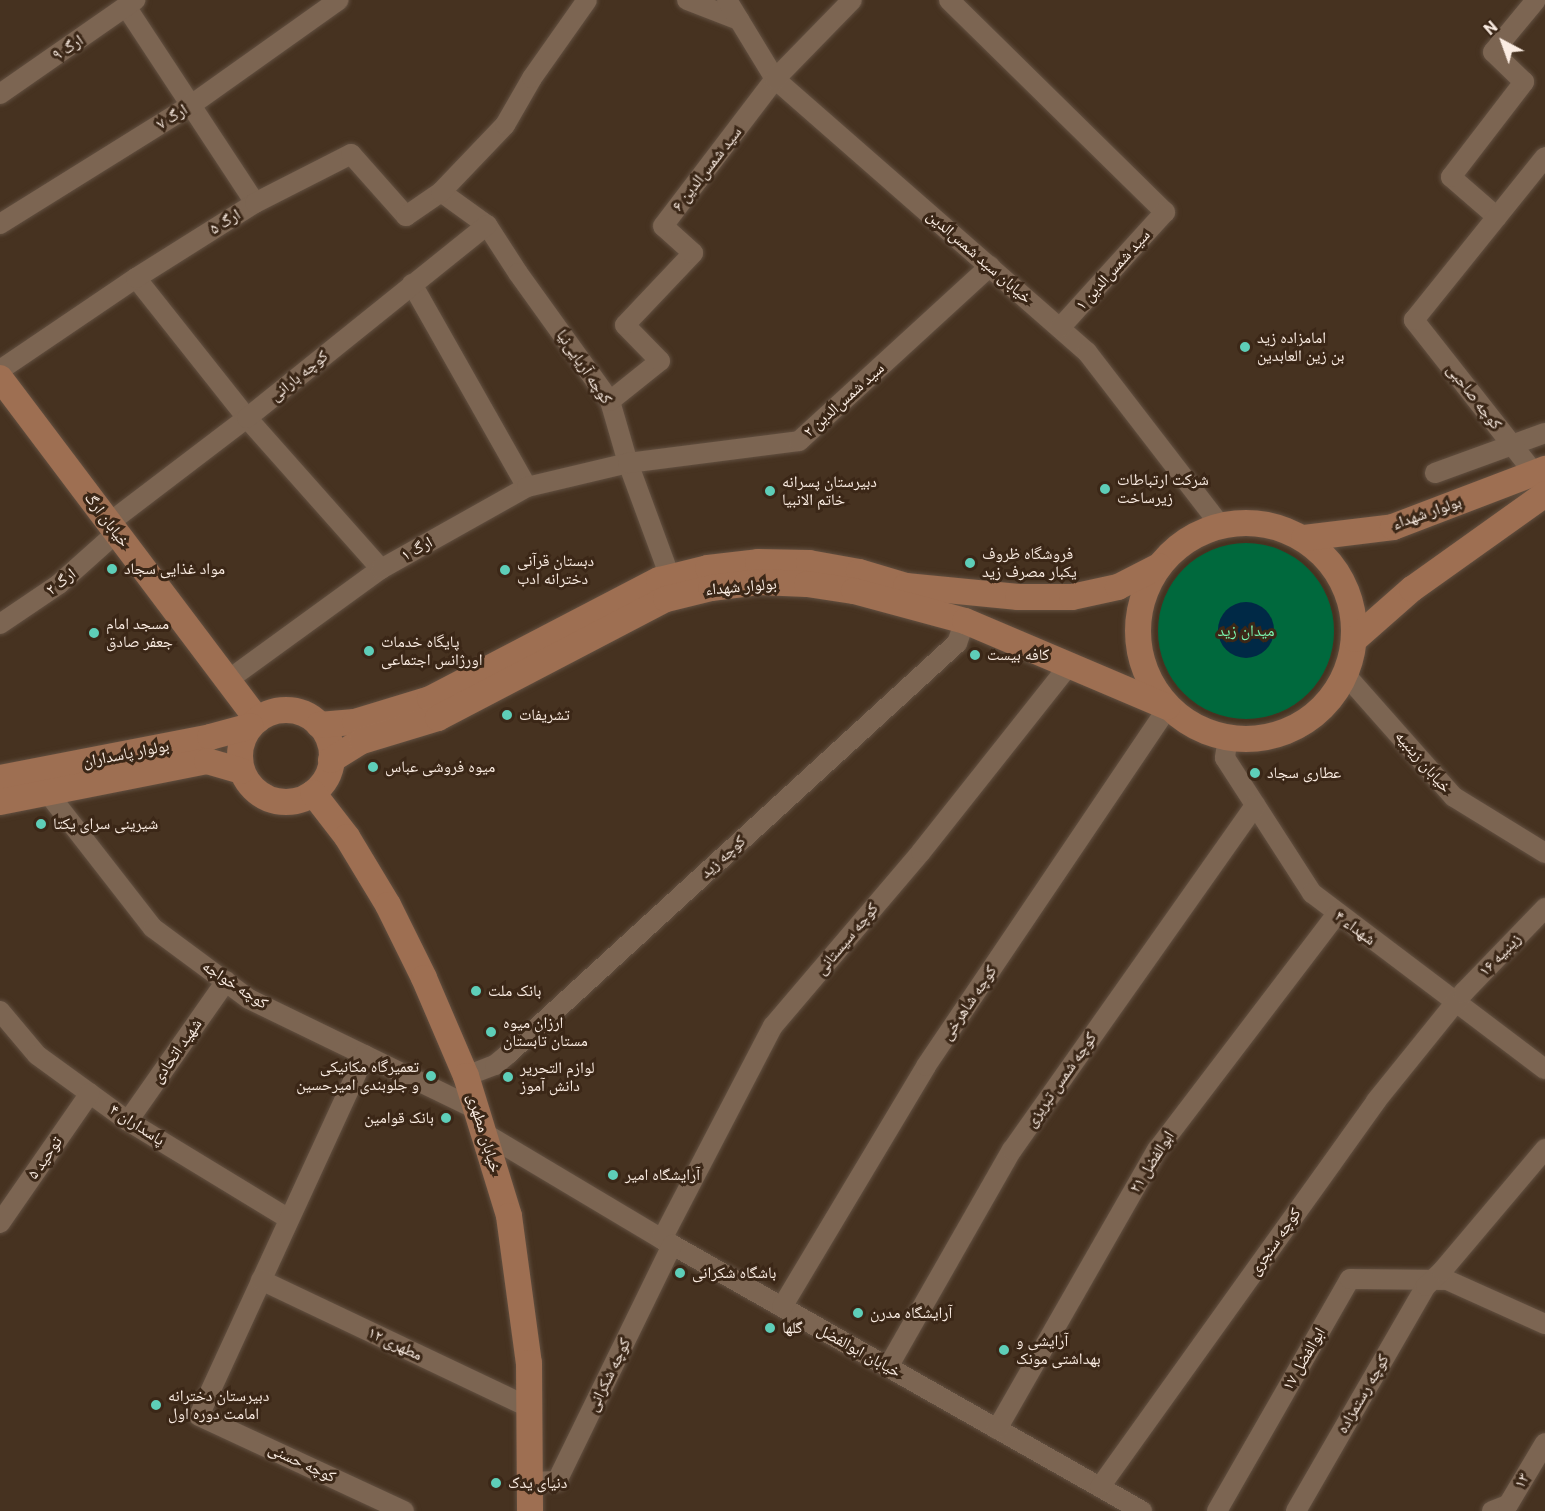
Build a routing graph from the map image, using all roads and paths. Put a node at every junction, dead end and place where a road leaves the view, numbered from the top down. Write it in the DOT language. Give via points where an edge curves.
graph roads {
  1 [pos="339,0"];
  2 [pos="587,0"];
  3 [pos="687,0"];
  4 [pos="727,0"];
  5 [pos="852,0"];
  6 [pos="949,0"];
  7 [pos="1536,0"];
  8 [pos="131,4"];
  9 [pos="739,20"];
  10 [pos="775,79"];
  11 [pos="0,94"];
  12 [pos="191,105"];
  13 [pos="1545,157"];
  14 [pos="441,192"];
  15 [pos="255,203"];
  16 [pos="1497,217"];
  17 [pos="0,225"];
  18 [pos="487,225"];
  19 [pos="990,266"];
  20 [pos="136,278"];
  21 [pos="412,284"];
  22 [pos="1060,328"];
  23 [pos="0,370"];
  24 [pos="0,378"];
  25 [pos="610,401"];
  26 [pos="247,418"];
  27 [pos="1545,433"];
  28 [pos="1512,445"];
  29 [pos="628,463"];
  30 [pos="1436,473"];
  31 [pos="1542,479"];
  32 [pos="527,487"];
  33 [pos="1221,526"];
  34 [pos="112,528"];
  35 [pos="1304,538"];
  36 [pos="1159,566"];
  37 [pos="381,569"];
  38 [pos="670,577"];
  39 [pos="965,621"];
  40 [pos="0,624"];
  41 [pos="1354,639"];
  42 [pos="1071,663"];
  43 [pos="1345,674"];
  44 [pos="228,680"];
  45 [pos="1168,707"];
  46 [pos="254,723"];
  47 [pos="320,725"];
  48 [pos="1228,738"];
  49 [pos="332,760"];
  50 [pos="242,771"];
  51 [pos="0,778"];
  52 [pos="47,792"];
  53 [pos="313,793"];
  54 [pos="0,801"];
  55 [pos="1255,805"];
  56 [pos="1545,853"];
  57 [pos="1545,908"];
  58 [pos="1336,915"];
  59 [pos="226,981"];
  60 [pos="1456,1003"];
  61 [pos="0,1011"];
  62 [pos="364,1054"];
  63 [pos="1545,1069"];
  64 [pos="466,1076"];
  65 [pos="90,1093"];
  66 [pos="128,1121"];
  67 [pos="480,1121"];
  68 [pos="1545,1149"];
  69 [pos="289,1219"];
  70 [pos="0,1223"];
  71 [pos="667,1242"];
  72 [pos="1432,1279"];
  73 [pos="261,1280"];
  74 [pos="782,1307"];
  75 [pos="1541,1317"];
  76 [pos="888,1367"];
  77 [pos="530,1408"];
  78 [pos="996,1429"];
  79 [pos="1545,1443"];
  80 [pos="530,1482"];
  81 [pos="1100,1487"];
  82 [pos="404,1511"];
  83 [pos="530,1511"];
  84 [pos="1142,1511"];
  85 [pos="1217,1511"];
  86 [pos="1296,1511"];
  87 [pos="1492,1511"];
  1 -- 12 [label="street, ارگ ۷"];
  2 -- 14 [label="street" via="532,78 505,125"];
  3 -- 9 [label="street"];
  4 -- 9 [label="street, خیابان سید شمس‌الدین"];
  5 -- 10 [label="street"];
  6 -- 22 [label="street, سید شمس‌الدین ۱" via="1165,212"];
  7 -- 16 [label="street" via="1494,52 1524,82 1451,177"];
  8 -- 11 [label="street, ارگ ۹"];
  8 -- 12 [label="street"];
  9 -- 10 [label="street, خیابان سید شمس‌الدین"];
  10 -- 19 [label="street, خیابان سید شمس‌الدین"];
  10 -- 25 [label="street, سید شمس‌الدین ۶" via="663,226 693,253 625,325 660,362"];
  12 -- 15 [label="street"];
  12 -- 17 [label="street, ارگ ۷"];
  13 -- 16 [label="street"];
  14 -- 15 [label="street, ارگ ۵" via="406,216 351,154"];
  14 -- 18 [label="street, کوچه آریایی‌نیا"];
  15 -- 20 [label="street, ارگ ۵"];
  16 -- 28 [label="street, کوچه صاحبی" via="1414,320"];
  18 -- 21 [label="street, کوچه بارانی"];
  18 -- 25 [label="street, کوچه آریایی‌نیا"];
  19 -- 22 [label="street, خیابان سید شمس‌الدین"];
  19 -- 29 [label="street, سید شمس‌الدین ۲" via="799,441"];
  20 -- 23 [label="street, ارگ ۵"];
  20 -- 26 [label="street"];
  21 -- 26 [label="street, کوچه بارانی"];
  21 -- 32 [label="street"];
  22 -- 33 [label="street, خیابان سید شمس‌الدین" via="1087,352"];
  24 -- 34 [label="main road, خیابان ارگ"];
  25 -- 29 [label="street, کوچه آریایی‌نیا"];
  26 -- 34 [label="street, کوچه بارانی"];
  26 -- 37 [label="street"];
  27 -- 28 [label="street"];
  28 -- 30 [label="street"];
  28 -- 31 [label="street, کوچه صاحبی"];
  29 -- 32 [label="street, ارگ ۱"];
  29 -- 38 [label="street, کوچه آریایی‌نیا"];
  31 -- 35 [label="main road, بولوار شهداء" via="1393,527"];
  31 -- 41 [label="main road"];
  32 -- 37 [label="street, ارگ ۱"];
  33 -- 35 [label="main road" via="1245,522 1270,525"];
  33 -- 36 [label="main road" via="1186,541"];
  34 -- 40 [label="street, ارگ ۲" via="59,584"];
  34 -- 44 [label="main road, خیابان ارگ"];
  35 -- 41 [label="main road" via="1324,555 1343,582 1353,612"];
  36 -- 38 [label="main road, بولوار شهداء" via="1118,587 1072,597 1018,597 906,586 809,563 708,567"];
  36 -- 45 [label="main road" via="1142,600 1138,638 1147,675"];
  37 -- 44 [label="street, ارگ ۱"];
  38 -- 47 [label="main road, بولوار شهداء" via="430,699 355,722"];
  39 -- 42 [label="main road, بولوار شهداء"];
  39 -- 49 [label="main road, بولوار شهداء" via="854,591 807,584 759,582 711,588 666,599 438,718 362,741"];
  39 -- 64 [label="street, کوچه زید" via="957,644 525,1038 495,1065"];
  41 -- 43 [label="main road"];
  42 -- 45 [label="main road, بولوار شهداء"];
  42 -- 71 [label="street, کوچه سیستانی" via="921,852 773,1026"];
  43 -- 48 [label="main road" via="1326,704 1299,726 1266,738"];
  43 -- 56 [label="street, خیابان زینبیه" via="1454,797"];
  44 -- 46 [label="main road, خیابان ارگ"];
  45 -- 48 [label="main road" via="1193,726"];
  45 -- 74 [label="street, کوچه شاهرخی" via="926,1066"];
  46 -- 47 [label="main road" via="275,711 294,711"];
  46 -- 50 [label="main road" via="245,734 240,752"];
  46 -- 51 [label="main road, بولوار پاسداران" via="210,737"];
  47 -- 49 [label="main road" via="329,741"];
  48 -- 55 [label="street, شهداء ۴" via="1225,758"];
  49 -- 53 [label="main road" via="326,779"];
  50 -- 52 [label="main road, بولوار پاسداران" via="207,761"];
  50 -- 53 [label="main road" via="252,788 267,799 286,803"];
  52 -- 54 [label="main road, بولوار پاسداران"];
  52 -- 59 [label="street, کوچه خواجه" via="153,928"];
  53 -- 64 [label="main road, خیابان مطهری" via="347,837 388,905"];
  55 -- 58 [label="street, شهداء ۴" via="1312,893"];
  55 -- 76 [label="street, کوچه شمس تبریزی" via="1012,1150"];
  57 -- 60 [label="street, زینبیه ۱۶"];
  58 -- 60 [label="street, شهداء ۴"];
  58 -- 78 [label="street, ابوالفضل ۲۱" via="1157,1150"];
  59 -- 62 [label="street, کوچه خواجه" via="249,999"];
  59 -- 66 [label="street, شهید اتحادی"];
  60 -- 63 [label="street, شهداء ۴"];
  60 -- 81 [label="street, کوچه سنجری" via="1376,1101"];
  61 -- 65 [label="street, پاسداران ۴" via="37,1055"];
  62 -- 67 [label="street, کوچه خواجه"];
  62 -- 69 [label="street"];
  64 -- 67 [label="main road, خیابان مطهری"];
  65 -- 66 [label="street, پاسداران ۴"];
  65 -- 70 [label="street, توحید ۵"];
  66 -- 69 [label="street, پاسداران ۴"];
  67 -- 71 [label="street, خیابان ابوالفضل"];
  67 -- 77 [label="main road, خیابان مطهری" via="509,1216 529,1363"];
  68 -- 72 [label="street, کوچه رستمزاده"];
  69 -- 73 [label="street"];
  71 -- 74 [label="street, خیابان ابوالفضل"];
  71 -- 80 [label="street, کوچه شکرانی" via="557,1481"];
  72 -- 75 [label="street" via="1447,1280"];
  72 -- 85 [label="street, ابوالفضل ۱۷" via="1350,1280"];
  72 -- 86 [label="street, کوچه رستمزاده"];
  73 -- 77 [label="street, مطهری ۱۲"];
  73 -- 82 [label="street, کوچه حسنی" via="200,1416"];
  74 -- 76 [label="street, خیابان ابوالفضل"];
  76 -- 78 [label="street, خیابان ابوالفضل"];
  77 -- 80 [label="main road, خیابان مطهری"];
  78 -- 81 [label="street, خیابان ابوالفضل"];
  79 -- 87 [label="street, ۱۳" via="1508,1505"];
  80 -- 83 [label="main road, خیابان مطهری"];
  81 -- 84 [label="street, خیابان ابوالفضل"];
}
